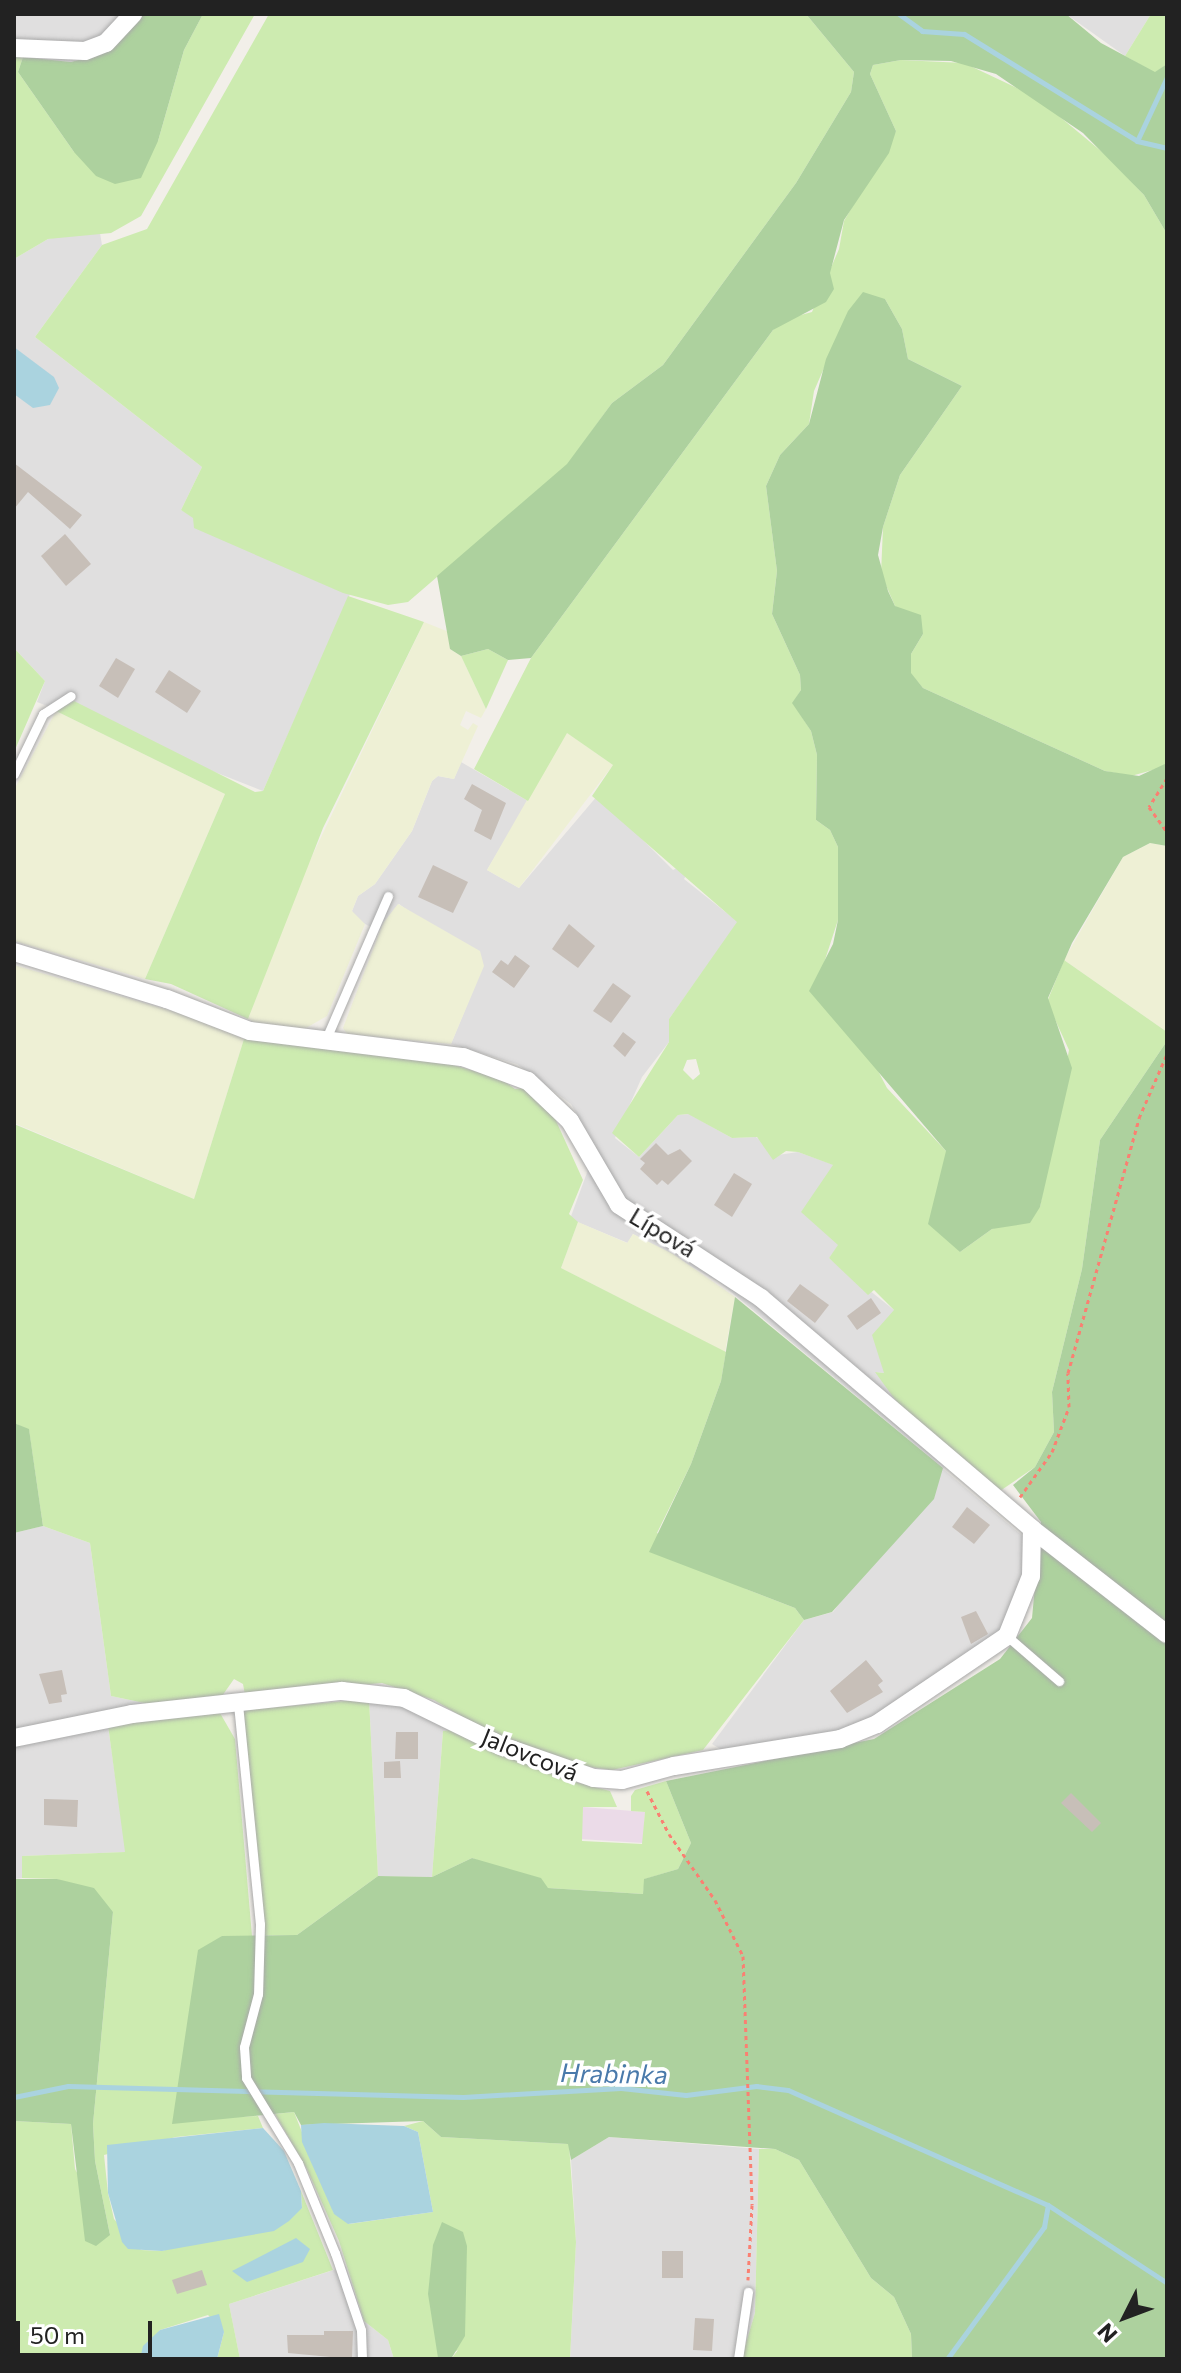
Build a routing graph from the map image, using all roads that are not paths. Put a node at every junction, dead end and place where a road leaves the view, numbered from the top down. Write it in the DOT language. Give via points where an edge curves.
graph roads {
  1 [pos="133,14"];
  2 [pos="14,48"];
  3 [pos="71,696"];
  4 [pos="14,774"];
  5 [pos="388,896"];
  6 [pos="14,952"];
  7 [pos="325,1041"];
  8 [pos="1032,1529"];
  9 [pos="1167,1634"];
  10 [pos="1007,1636"];
  11 [pos="1059,1681"];
  12 [pos="238,1704"];
  13 [pos="14,1738"];
  14 [pos="748,2292"];
  15 [pos="362,2359"];
  16 [pos="738,2359"];
  1 -- 2 [label="street" via="106,43 85,51"];
  3 -- 4 [label="lane" via="43,714"];
  5 -- 7 [label="lane"];
  6 -- 7 [label="street, Lípová" via="250,1031"];
  7 -- 8 [label="street, Lípová" via="463,1057 528,1081 570,1121 619,1205 761,1298"];
  8 -- 9 [label="street, Lípová"];
  8 -- 10 [label="street" via="1031,1576"];
  10 -- 11 [label="lane"];
  10 -- 12 [label="street, Jalovcová" via="861,1732 622,1780 560,1770 425,1706 383,1693 342,1691"];
  12 -- 13 [label="street, Jalovcová" via="132,1714"];
  12 -- 15 [label="lane" via="260,1924 258,1994 244,2047 246,2078 298,2163 361,2330"];
  14 -- 16 [label="lane"];
}
